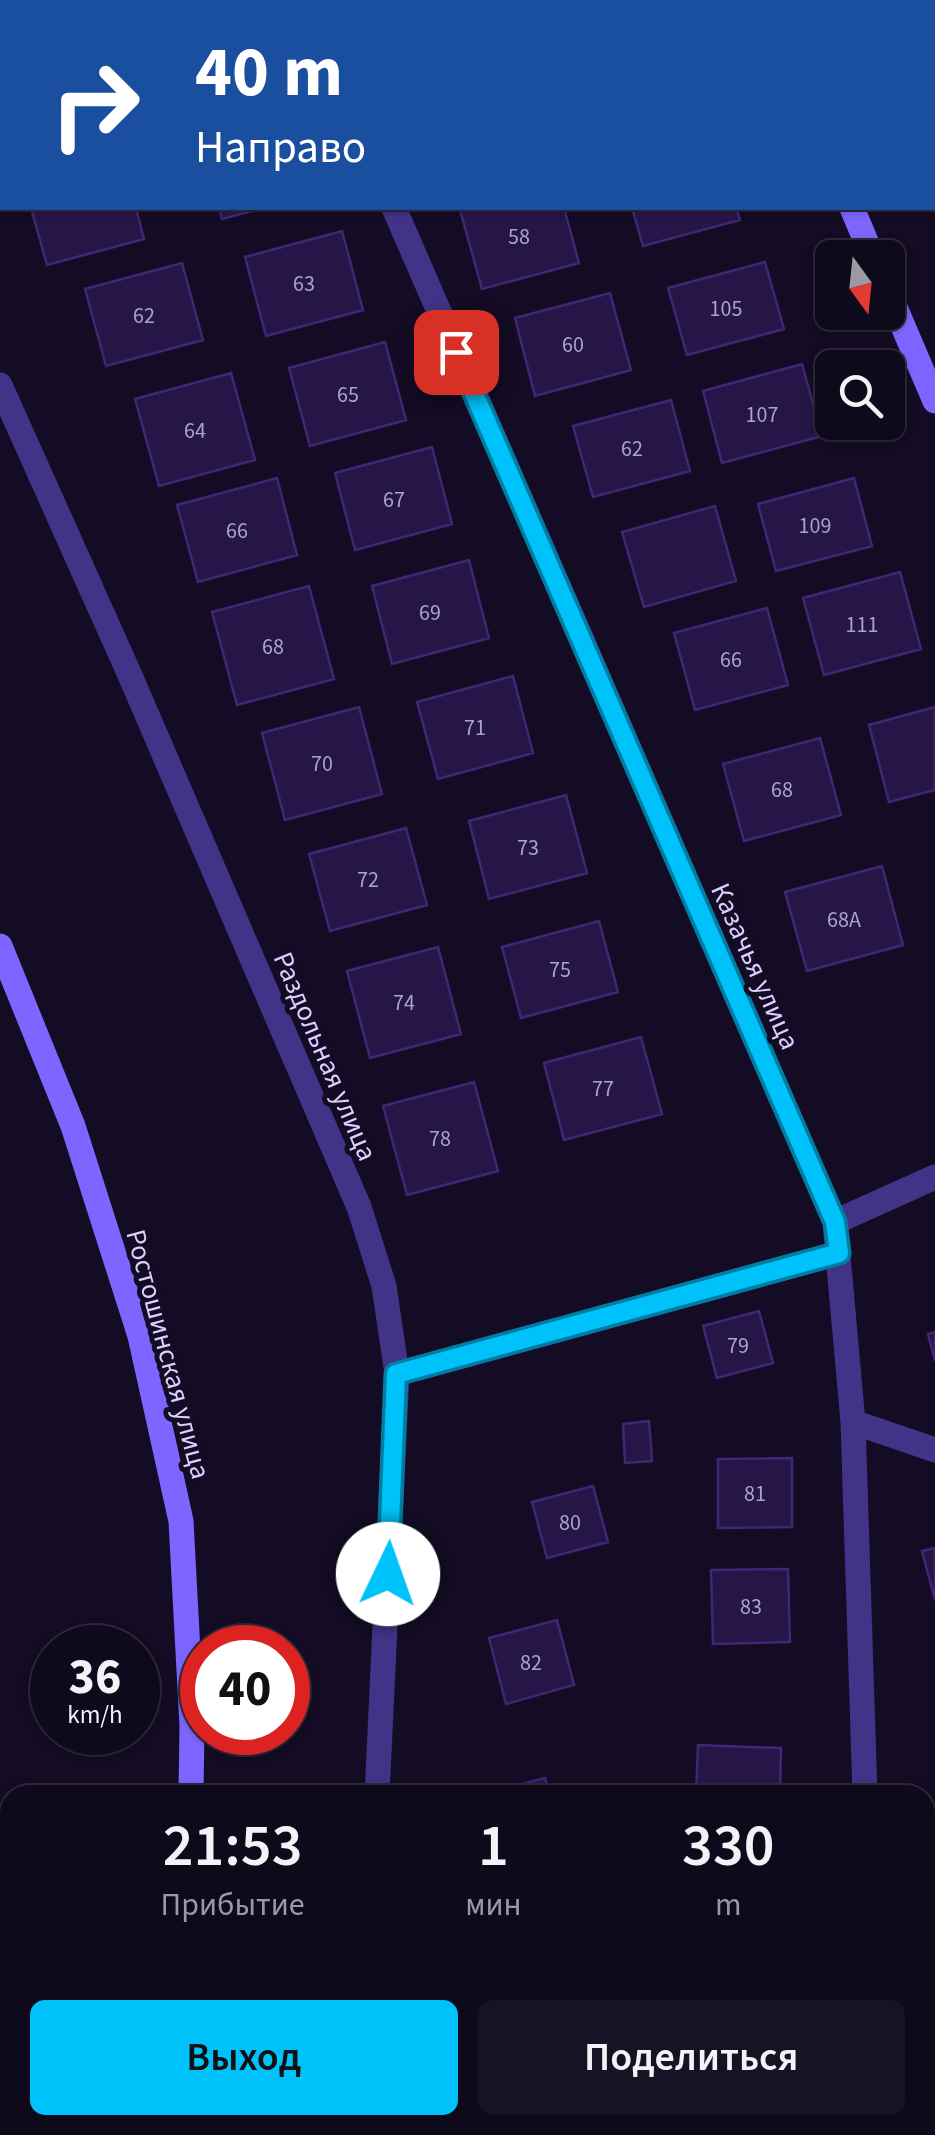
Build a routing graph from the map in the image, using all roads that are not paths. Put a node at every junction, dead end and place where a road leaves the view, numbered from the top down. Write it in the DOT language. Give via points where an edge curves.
graph roads {
  1 [pos="395,210"];
  2 [pos="853,210"];
  3 [pos="865,240"];
  4 [pos="905,330"];
  5 [pos="0,385"];
  6 [pos="935,400"];
  7 [pos="0,946"];
  8 [pos="935,1177"];
  9 [pos="835,1222"];
  10 [pos="839,1253"];
  11 [pos="396,1374"];
  12 [pos="853,1422"];
  13 [pos="935,1450"];
  14 [pos="191,1785"];
  15 [pos="377,1785"];
  16 [pos="865,1785"];
  1 -- 9 [label="street, Казачья улица"];
  2 -- 3 [label="main road"];
  4 -- 6 [label="main road"];
  5 -- 11 [label="street, Раздольная улица" via="359,1207 384,1286"];
  7 -- 14 [label="main road, Ростошинская улица" via="73,1126 134,1319 182,1520"];
  8 -- 9 [label="street"];
  9 -- 10 [label="street, Казачья улица"];
  10 -- 11 [label="street"];
  10 -- 12 [label="street, Казачья улица"];
  11 -- 15 [label="street, Раздольная улица"];
  12 -- 13 [label="street"];
  12 -- 16 [label="street, Казачья улица"];
}
